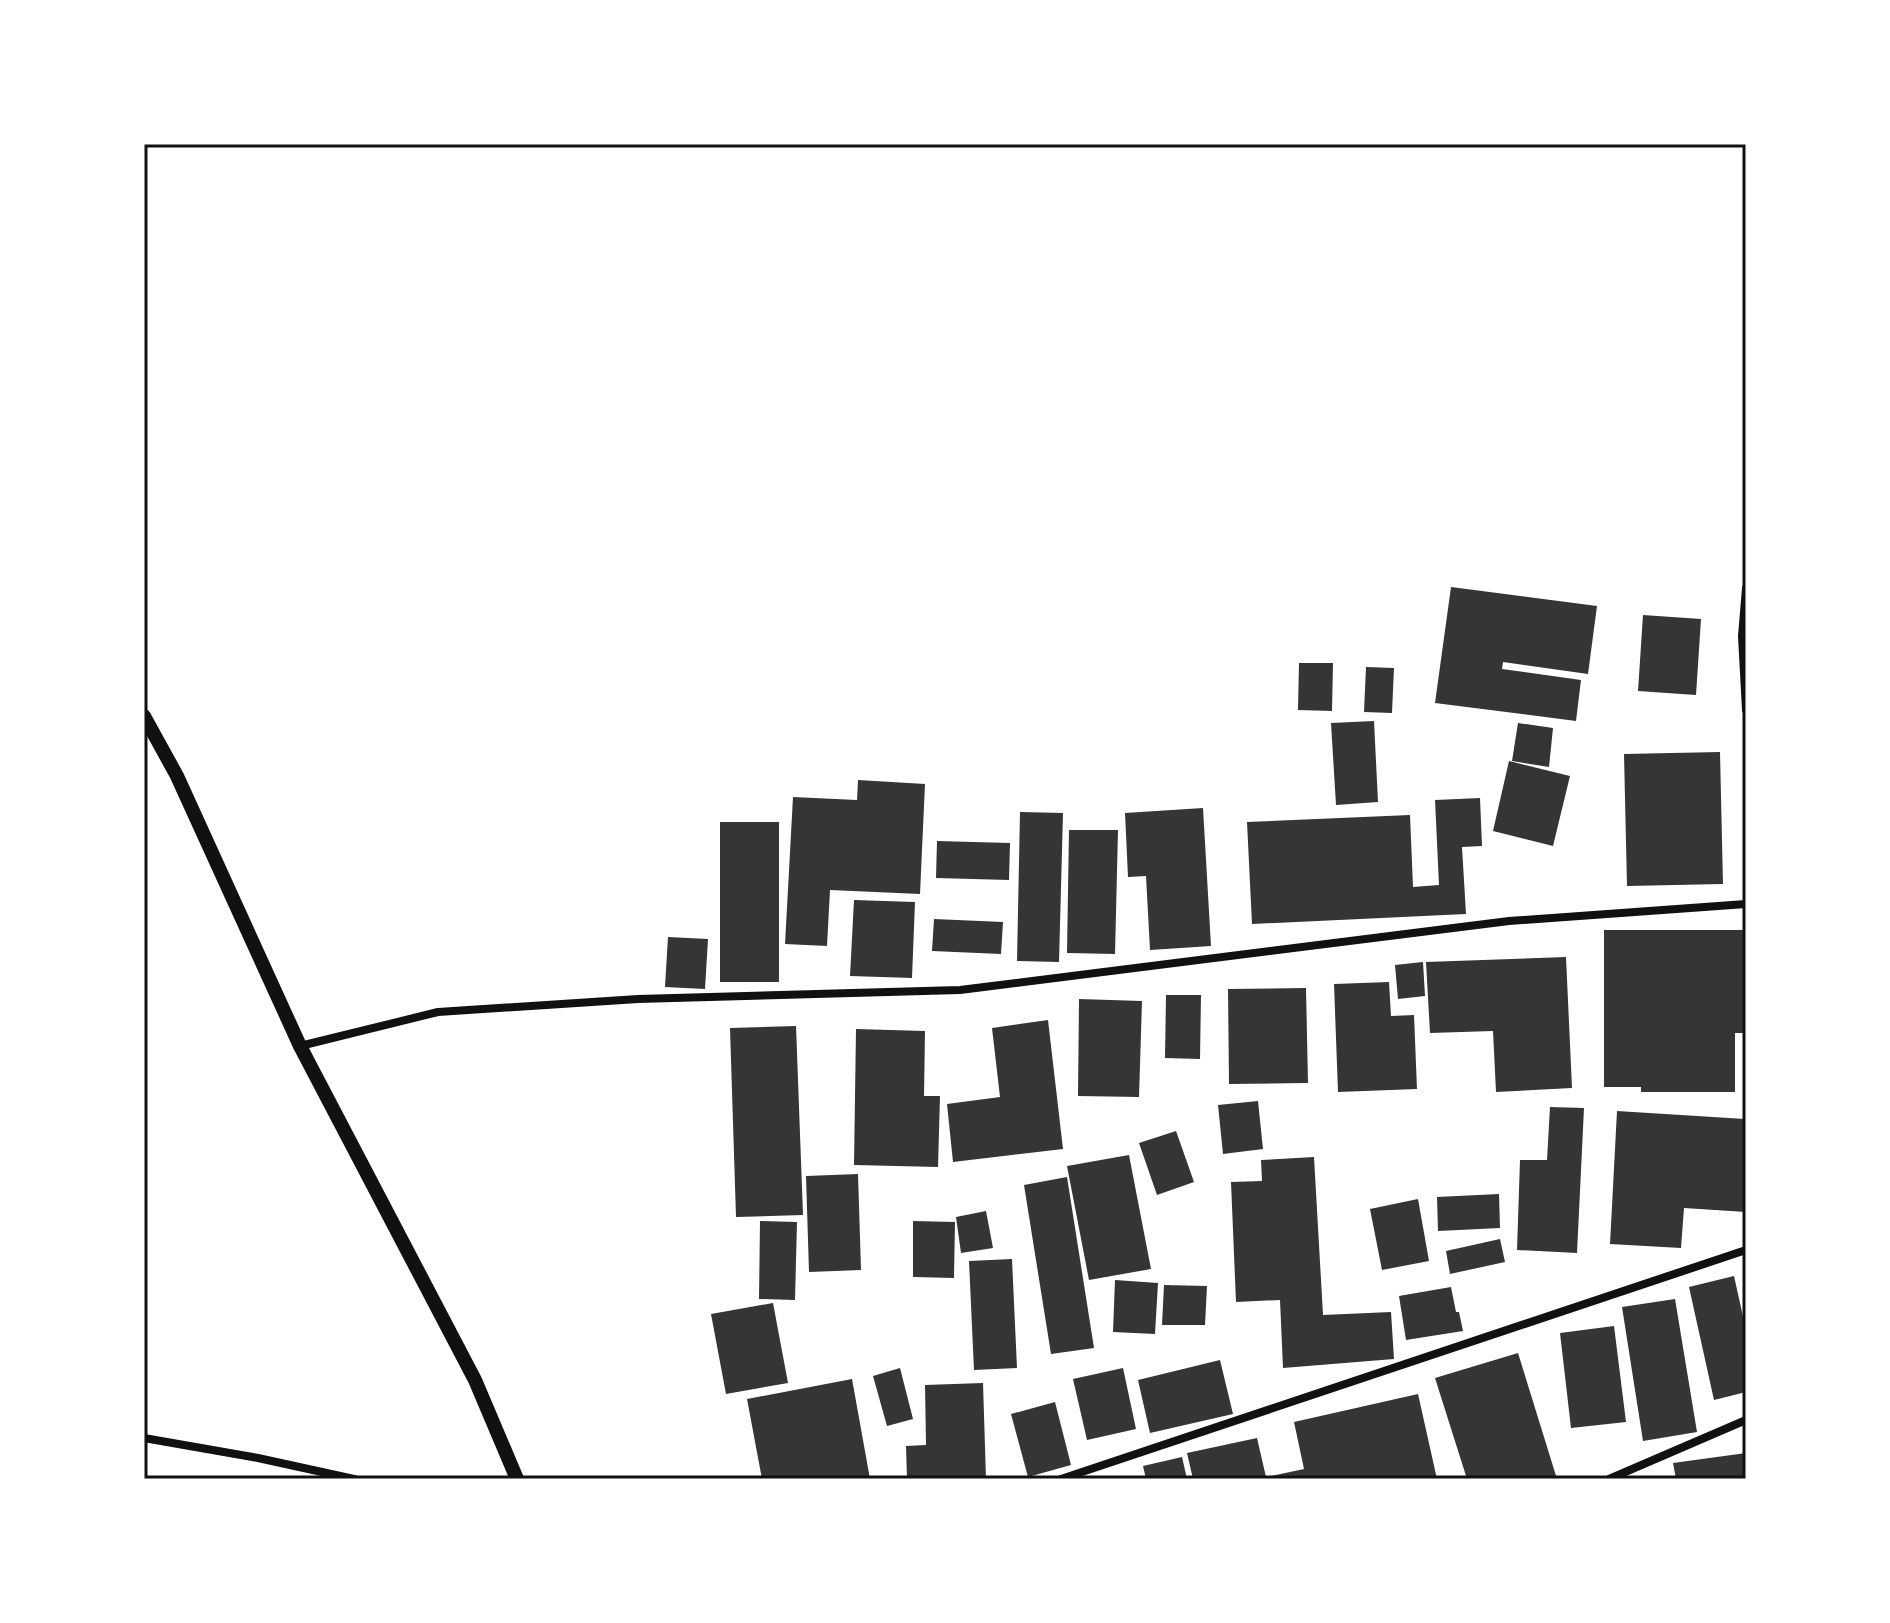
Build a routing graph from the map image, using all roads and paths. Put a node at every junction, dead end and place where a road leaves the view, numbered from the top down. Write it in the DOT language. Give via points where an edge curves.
graph roads {
  1 [pos="1746,588"];
  2 [pos="1744,636"];
  3 [pos="1746,710"];
  4 [pos="144,716"];
  5 [pos="1746,904"];
  6 [pos="300,1046"];
  7 [pos="1746,1250"];
  8 [pos="1746,1420"];
  9 [pos="144,1438"];
  10 [pos="354,1479"];
  11 [pos="517,1479"];
  12 [pos="1061,1479"];
  13 [pos="1609,1479"];
  1 -- 2 [label="street"];
  2 -- 3 [label="street"];
  4 -- 6 [label="street" via="177,776"];
  5 -- 6 [label="street" via="1509,921 960,990 638,999 438,1012"];
  6 -- 11 [label="street" via="475,1380"];
  7 -- 12 [label="street"];
  8 -- 13 [label="street"];
  9 -- 10 [label="street"];
}
